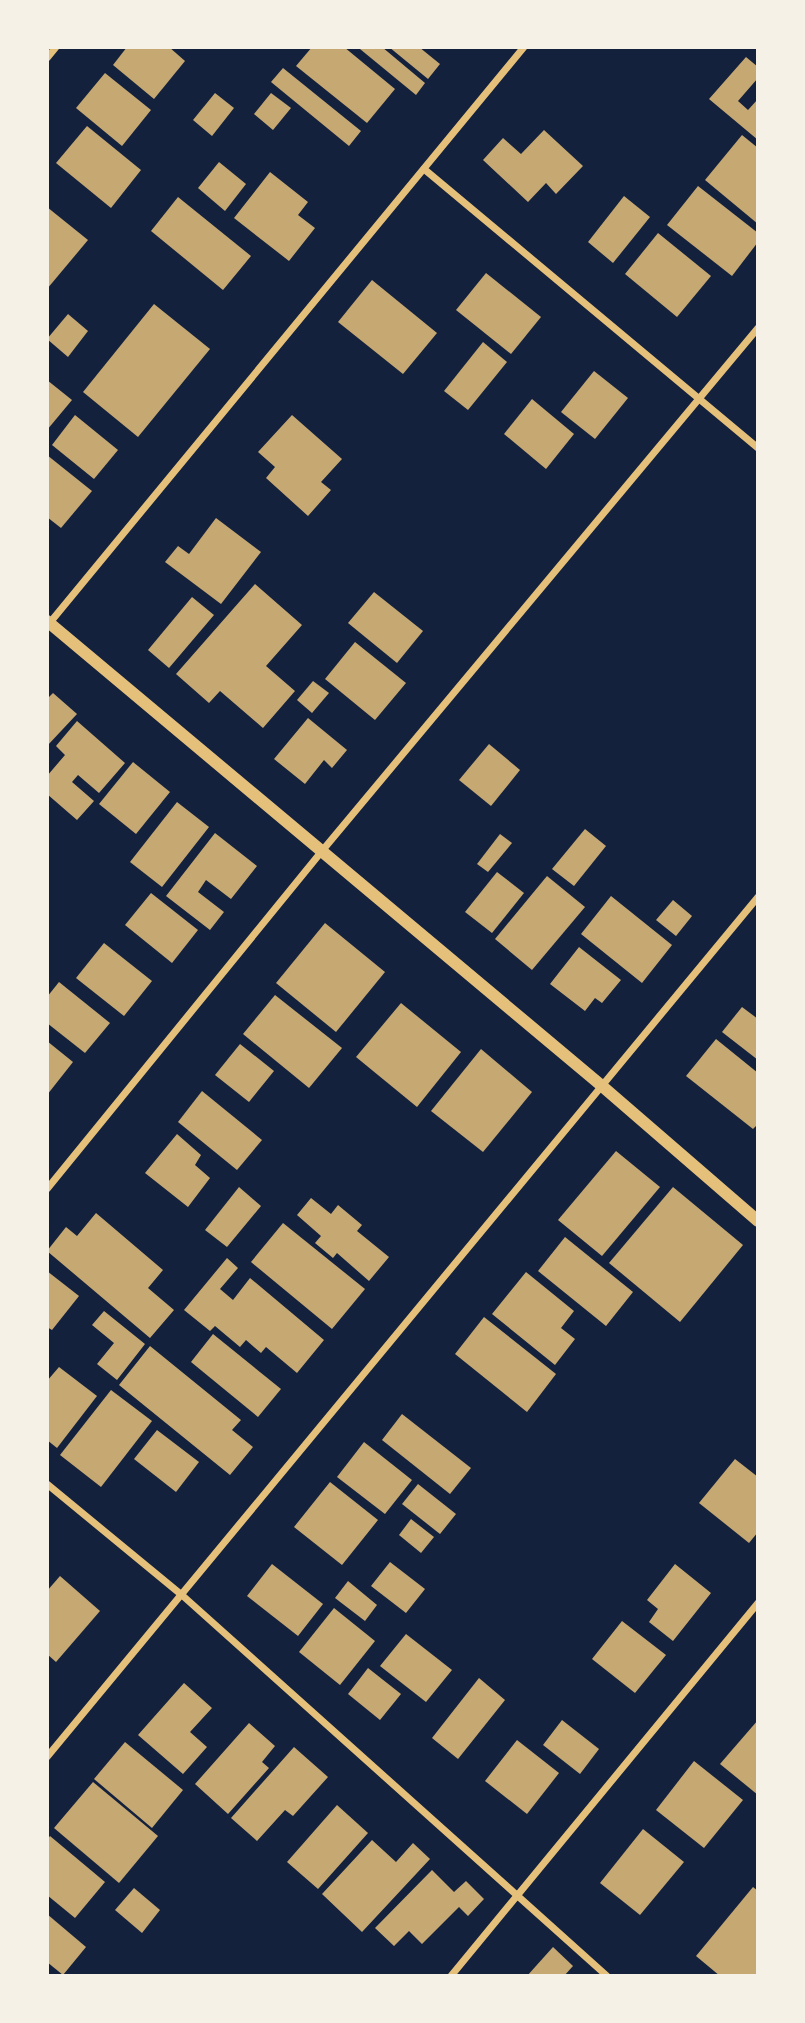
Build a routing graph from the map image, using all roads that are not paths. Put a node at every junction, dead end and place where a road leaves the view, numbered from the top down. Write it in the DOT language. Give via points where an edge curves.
graph roads {
  1 [pos="57,47"];
  2 [pos="524,47"];
  3 [pos="47,58"];
  4 [pos="424,169"];
  5 [pos="758,328"];
  6 [pos="699,400"];
  7 [pos="758,448"];
  8 [pos="48,623"];
  9 [pos="322,851"];
  10 [pos="758,897"];
  11 [pos="602,1086"];
  12 [pos="47,1189"];
  13 [pos="758,1221"];
  14 [pos="47,1484"];
  15 [pos="183,1595"];
  16 [pos="758,1603"];
  17 [pos="47,1757"];
  18 [pos="515,1896"];
  19 [pos="450,1976"];
  20 [pos="607,1976"];
  1 -- 3 [label="street"];
  2 -- 4 [label="street"];
  4 -- 6 [label="street"];
  4 -- 8 [label="street"];
  5 -- 6 [label="street"];
  6 -- 7 [label="street"];
  6 -- 9 [label="street"];
  8 -- 9 [label="street"];
  9 -- 11 [label="street"];
  9 -- 12 [label="street"];
  10 -- 11 [label="street"];
  11 -- 13 [label="street"];
  11 -- 15 [label="street"];
  14 -- 15 [label="street"];
  15 -- 17 [label="street"];
  15 -- 18 [label="street"];
  16 -- 18 [label="street"];
  18 -- 19 [label="street"];
  18 -- 20 [label="street"];
}
